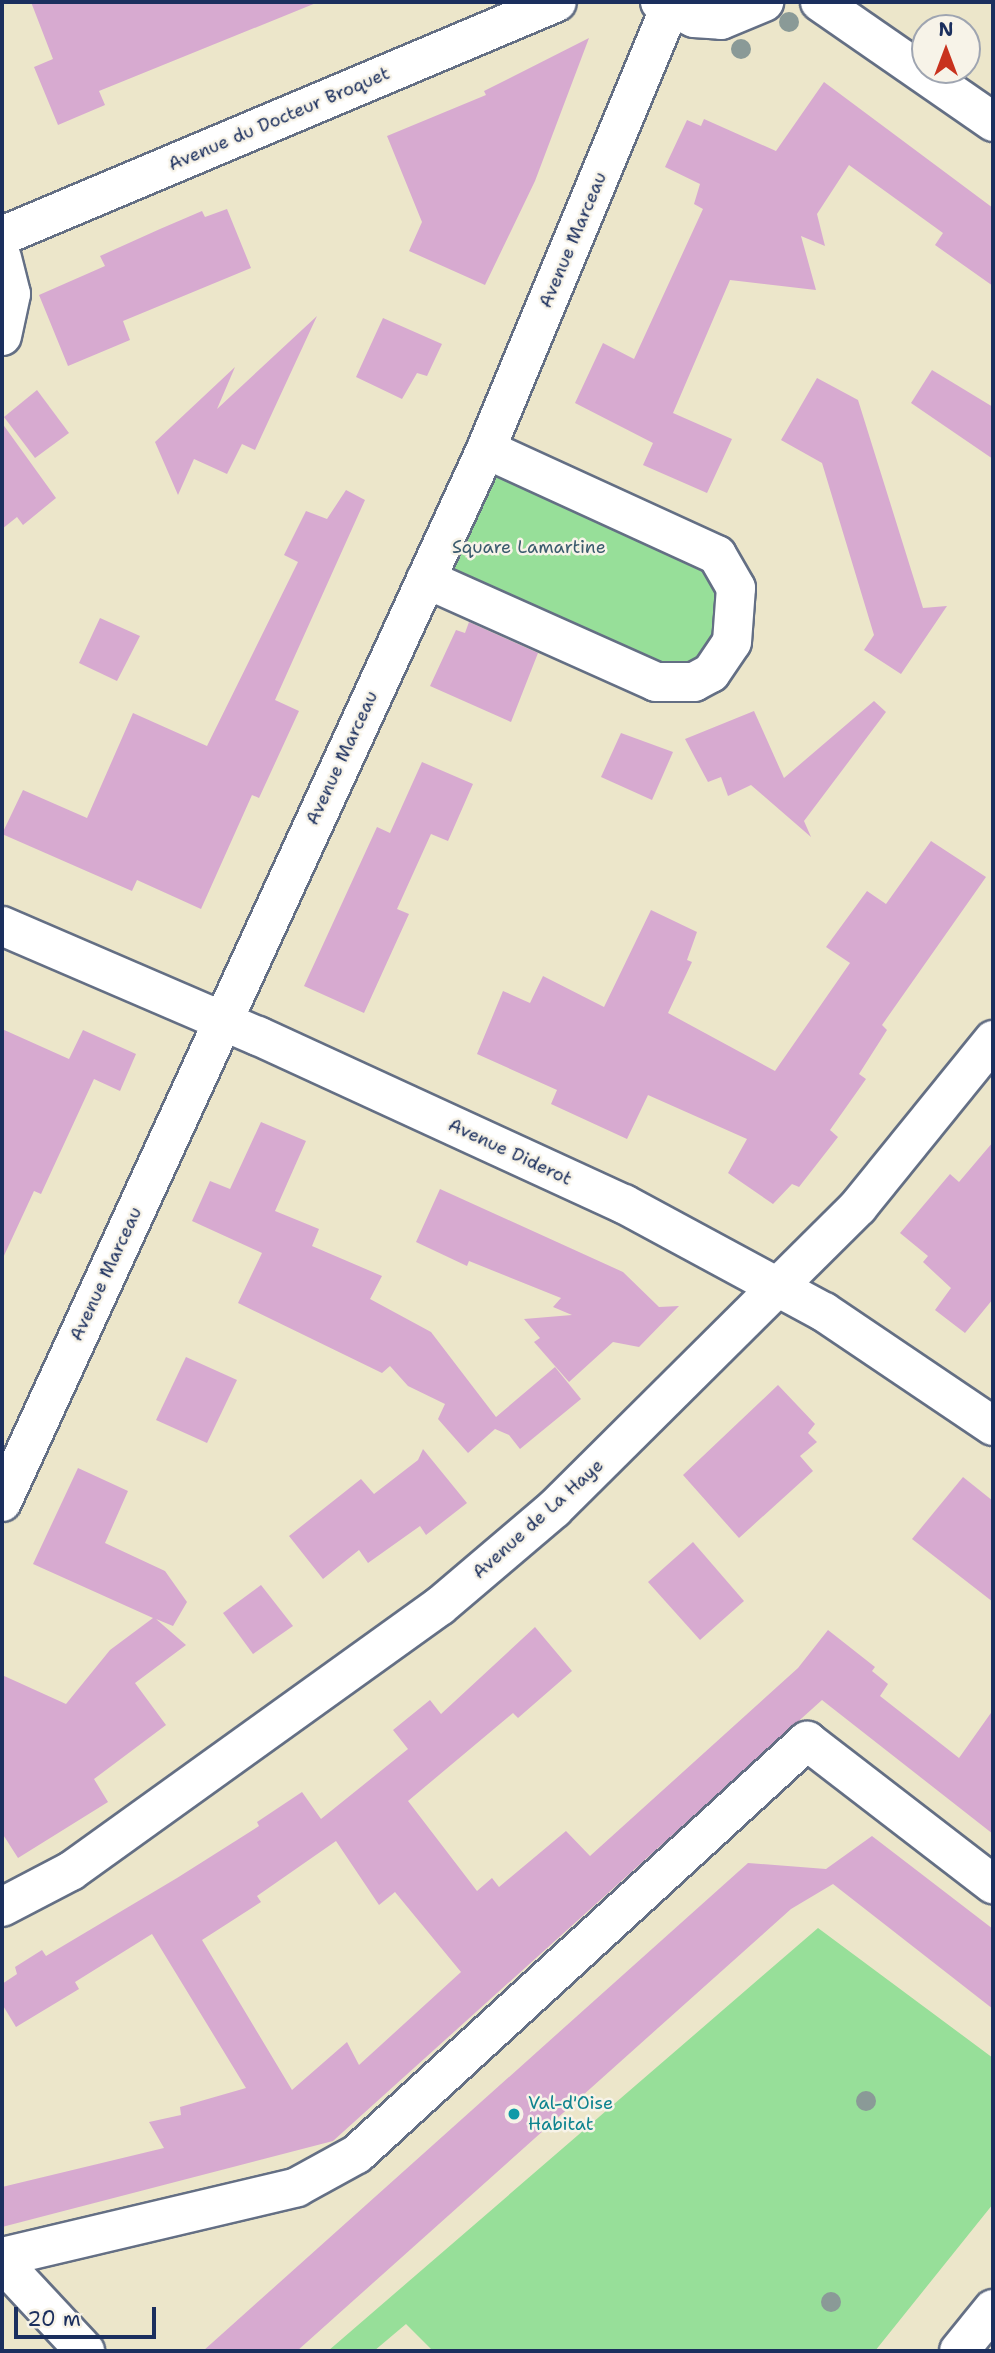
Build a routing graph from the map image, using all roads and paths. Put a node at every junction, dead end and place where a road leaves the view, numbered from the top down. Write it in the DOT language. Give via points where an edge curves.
graph roads {
  1 [pos="557,2"];
  2 [pos="764,2"];
  3 [pos="820,2"];
  4 [pos="664,5"];
  5 [pos="993,122"];
  6 [pos="2,236"];
  7 [pos="2,258"];
  8 [pos="2,336"];
  9 [pos="486,449"];
  10 [pos="426,579"];
  11 [pos="2,926"];
  12 [pos="222,1020"];
  13 [pos="993,1040"];
  14 [pos="780,1287"];
  15 [pos="993,1426"];
  16 [pos="2,1502"];
  17 [pos="993,1884"];
  18 [pos="2,1907"];
  19 [pos="2,2257"];
  20 [pos="2,2262"];
  21 [pos="993,2309"];
  22 [pos="85,2351"];
  23 [pos="959,2351"];
  1 -- 6 [label="street, Avenue du Docteur Broquet"];
  2 -- 4 [label="street" via="721,20 694,18"];
  3 -- 5 [label="street"];
  4 -- 9 [label="street, Avenue Marceau"];
  7 -- 8 [label="street" via="11,294"];
  9 -- 10 [label="street, Avenue Marceau"];
  9 -- 10 [label="street" via="717,555 736,588 732,642 716,667 694,682 656,682"];
  10 -- 12 [label="street, Avenue Marceau"];
  11 -- 12 [label="street, Avenue Diderot"];
  12 -- 14 [label="street, Avenue Diderot" via="624,1204"];
  12 -- 16 [label="street, Avenue Marceau"];
  13 -- 14 [label="street, Avenue de La Haye" via="858,1207"];
  14 -- 15 [label="street, Avenue Diderot"];
  14 -- 18 [label="street, Avenue de La Haye" via="554,1508 440,1606 71,1871"];
  17 -- 19 [label="street" via="807,1741 357,2154 297,2187"];
  20 -- 22 [label="street"];
  21 -- 23 [label="street"];
}
